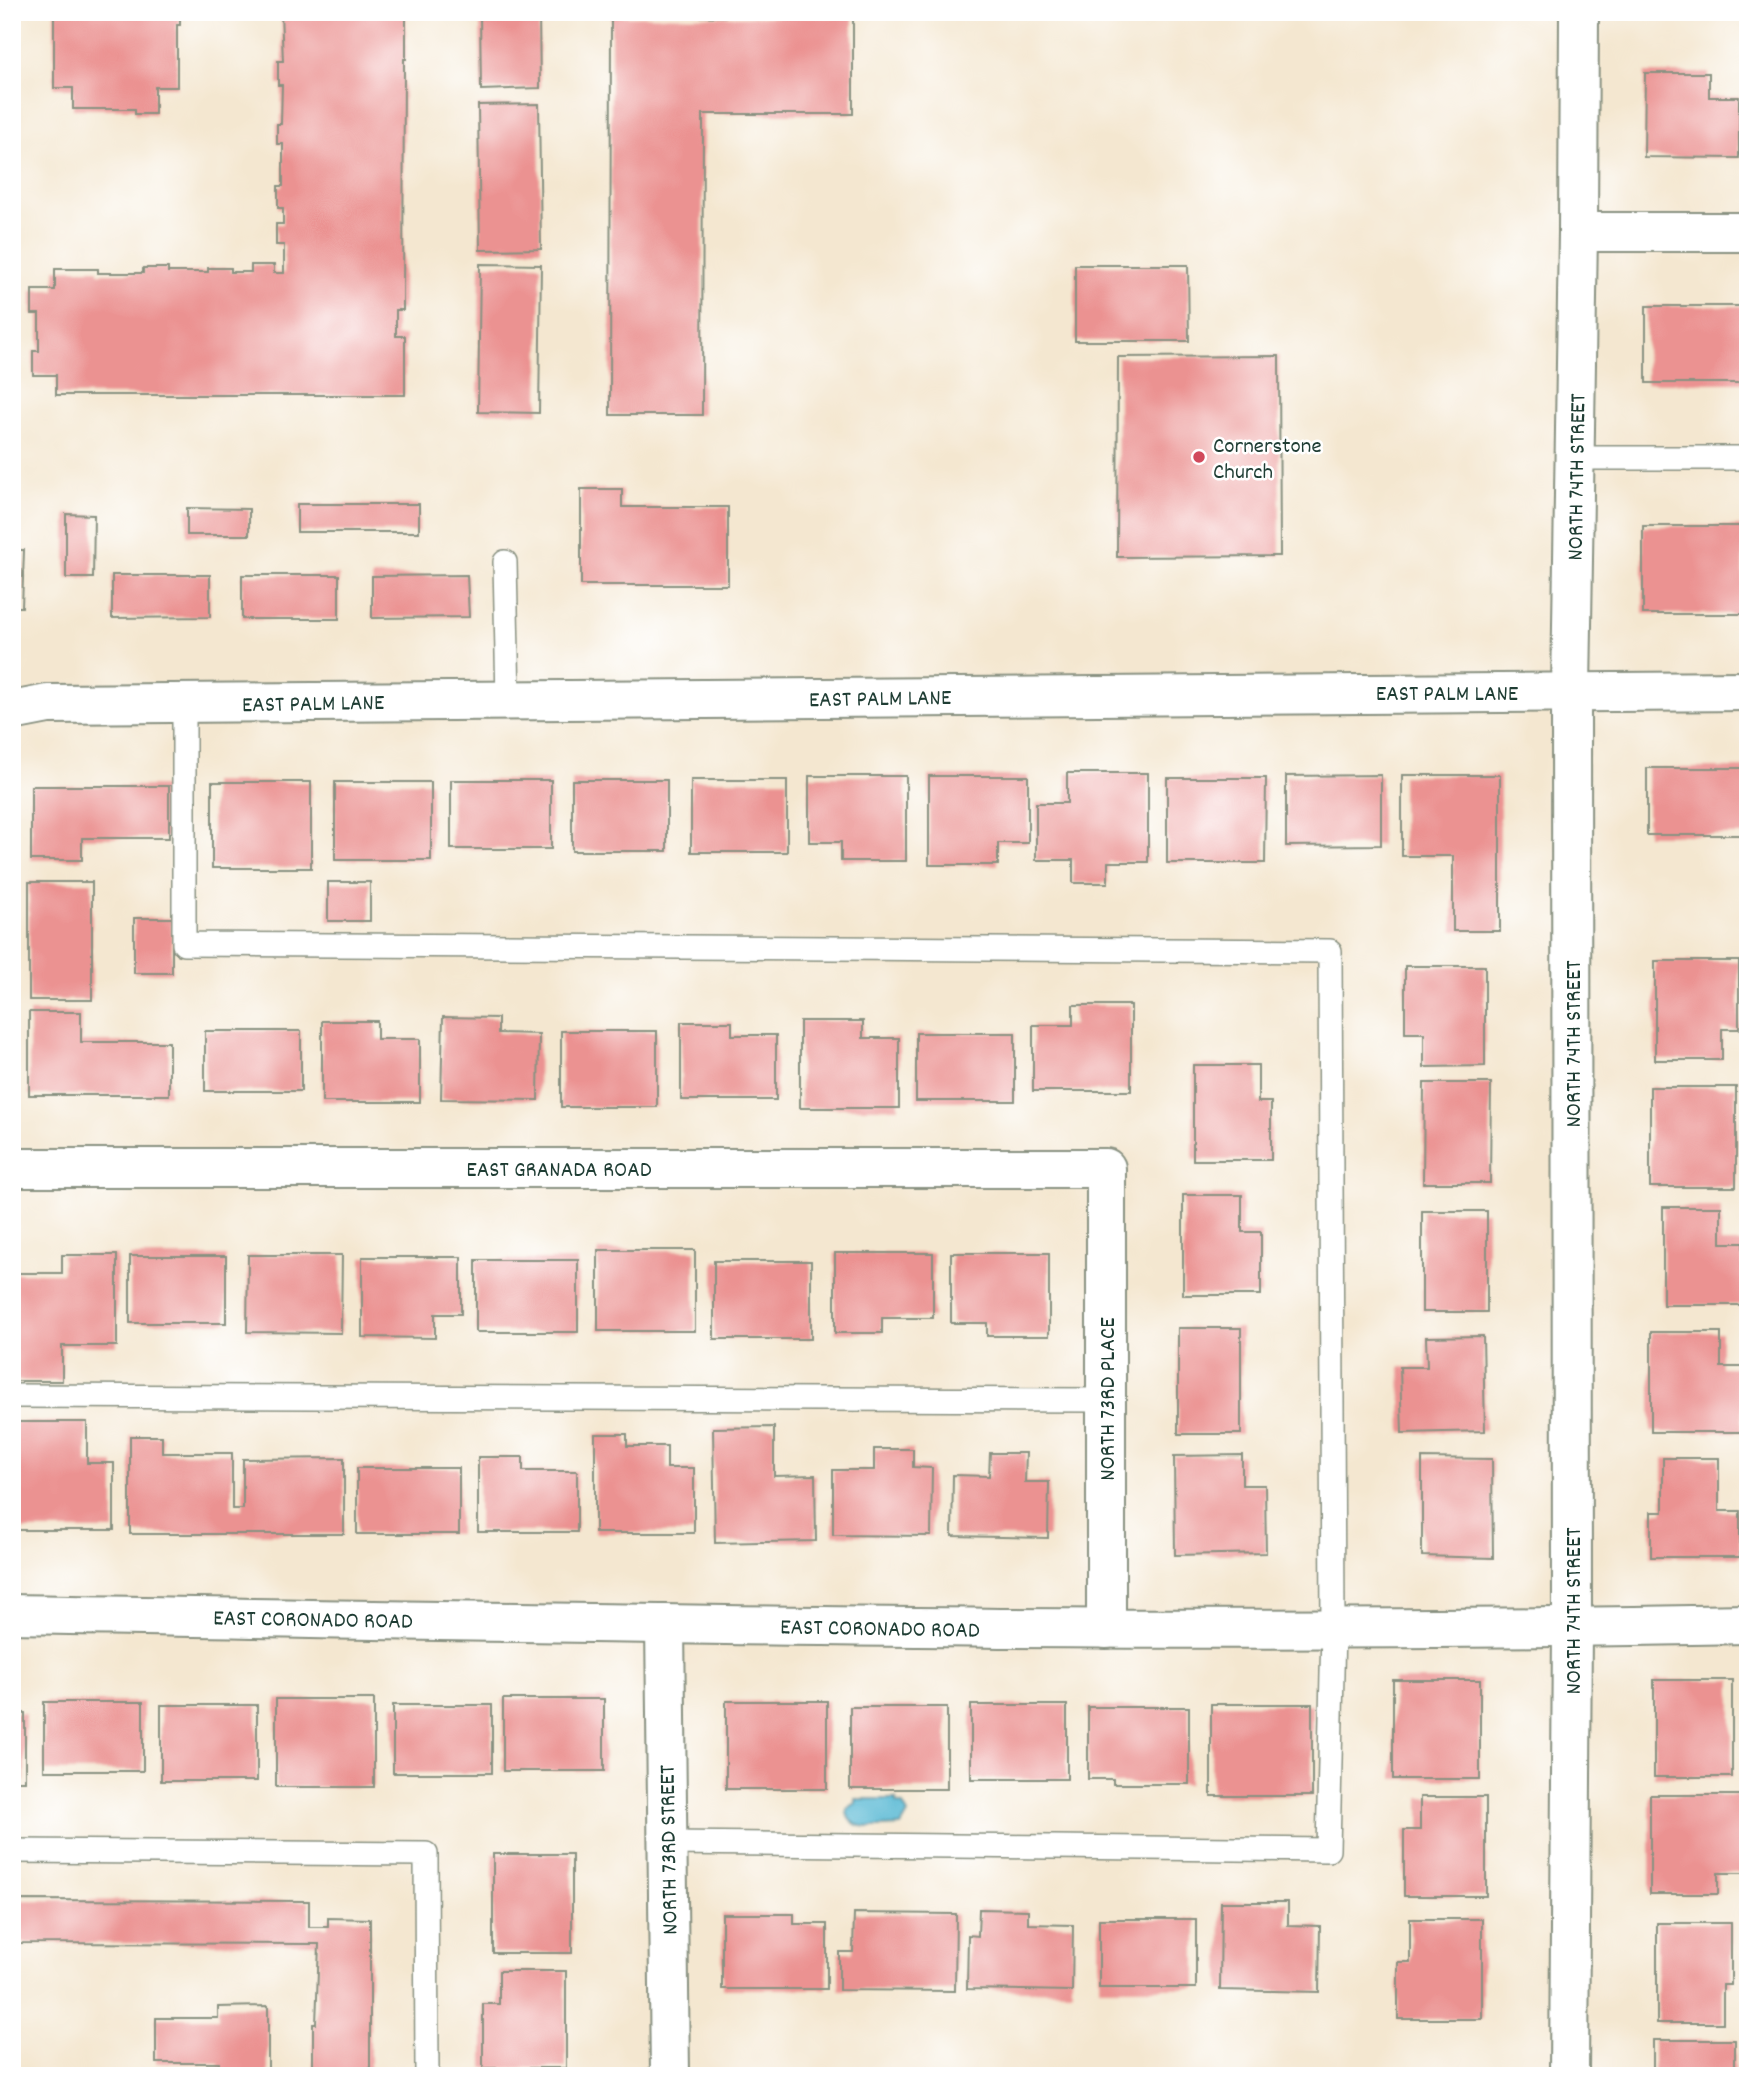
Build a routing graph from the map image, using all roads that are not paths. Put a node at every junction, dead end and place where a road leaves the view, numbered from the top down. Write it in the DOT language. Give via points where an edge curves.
graph roads {
  1 [pos="1579,12"];
  2 [pos="1578,232"];
  3 [pos="1748,232"];
  4 [pos="1575,458"];
  5 [pos="1748,458"];
  6 [pos="505,562"];
  7 [pos="1571,691"];
  8 [pos="1748,691"];
  9 [pos="508,700"];
  10 [pos="184,703"];
  11 [pos="12,710"];
  12 [pos="12,1168"];
  13 [pos="1106,1168"];
  14 [pos="12,1396"];
  15 [pos="1106,1400"];
  16 [pos="12,1614"];
  17 [pos="665,1624"];
  18 [pos="1748,1624"];
  19 [pos="1572,1628"];
  20 [pos="1106,1629"];
  21 [pos="1333,1629"];
  22 [pos="667,1843"];
  23 [pos="12,1851"];
  24 [pos="427,2076"];
  25 [pos="670,2076"];
  26 [pos="1569,2076"];
  1 -- 2 [label="street, NORTH 74TH STREET"];
  2 -- 3 [label="street"];
  2 -- 4 [label="street, NORTH 74TH STREET"];
  4 -- 5 [label="lane"];
  4 -- 7 [label="street, NORTH 74TH STREET"];
  6 -- 9 [label="lane"];
  7 -- 8 [label="street, EAST PALM LANE"];
  7 -- 9 [label="street, EAST PALM LANE"];
  7 -- 19 [label="street, NORTH 74TH STREET"];
  9 -- 10 [label="street, EAST PALM LANE"];
  10 -- 11 [label="street, EAST PALM LANE" via="48,704"];
  10 -- 21 [label="lane" via="184,944 1330,951"];
  12 -- 13 [label="street, EAST GRANADA ROAD"];
  13 -- 15 [label="street, NORTH 73RD PLACE"];
  14 -- 15 [label="lane"];
  15 -- 20 [label="street, NORTH 73RD PLACE"];
  16 -- 17 [label="street, EAST CORONADO ROAD"];
  17 -- 20 [label="street, EAST CORONADO ROAD"];
  17 -- 22 [label="street, NORTH 73RD STREET"];
  18 -- 19 [label="street, EAST CORONADO ROAD"];
  19 -- 21 [label="street, EAST CORONADO ROAD"];
  19 -- 26 [label="street, NORTH 74TH STREET"];
  20 -- 21 [label="street, EAST CORONADO ROAD"];
  21 -- 22 [label="lane" via="1328,1850"];
  22 -- 25 [label="street, NORTH 73RD STREET"];
  23 -- 24 [label="lane" via="426,1854"];
}
